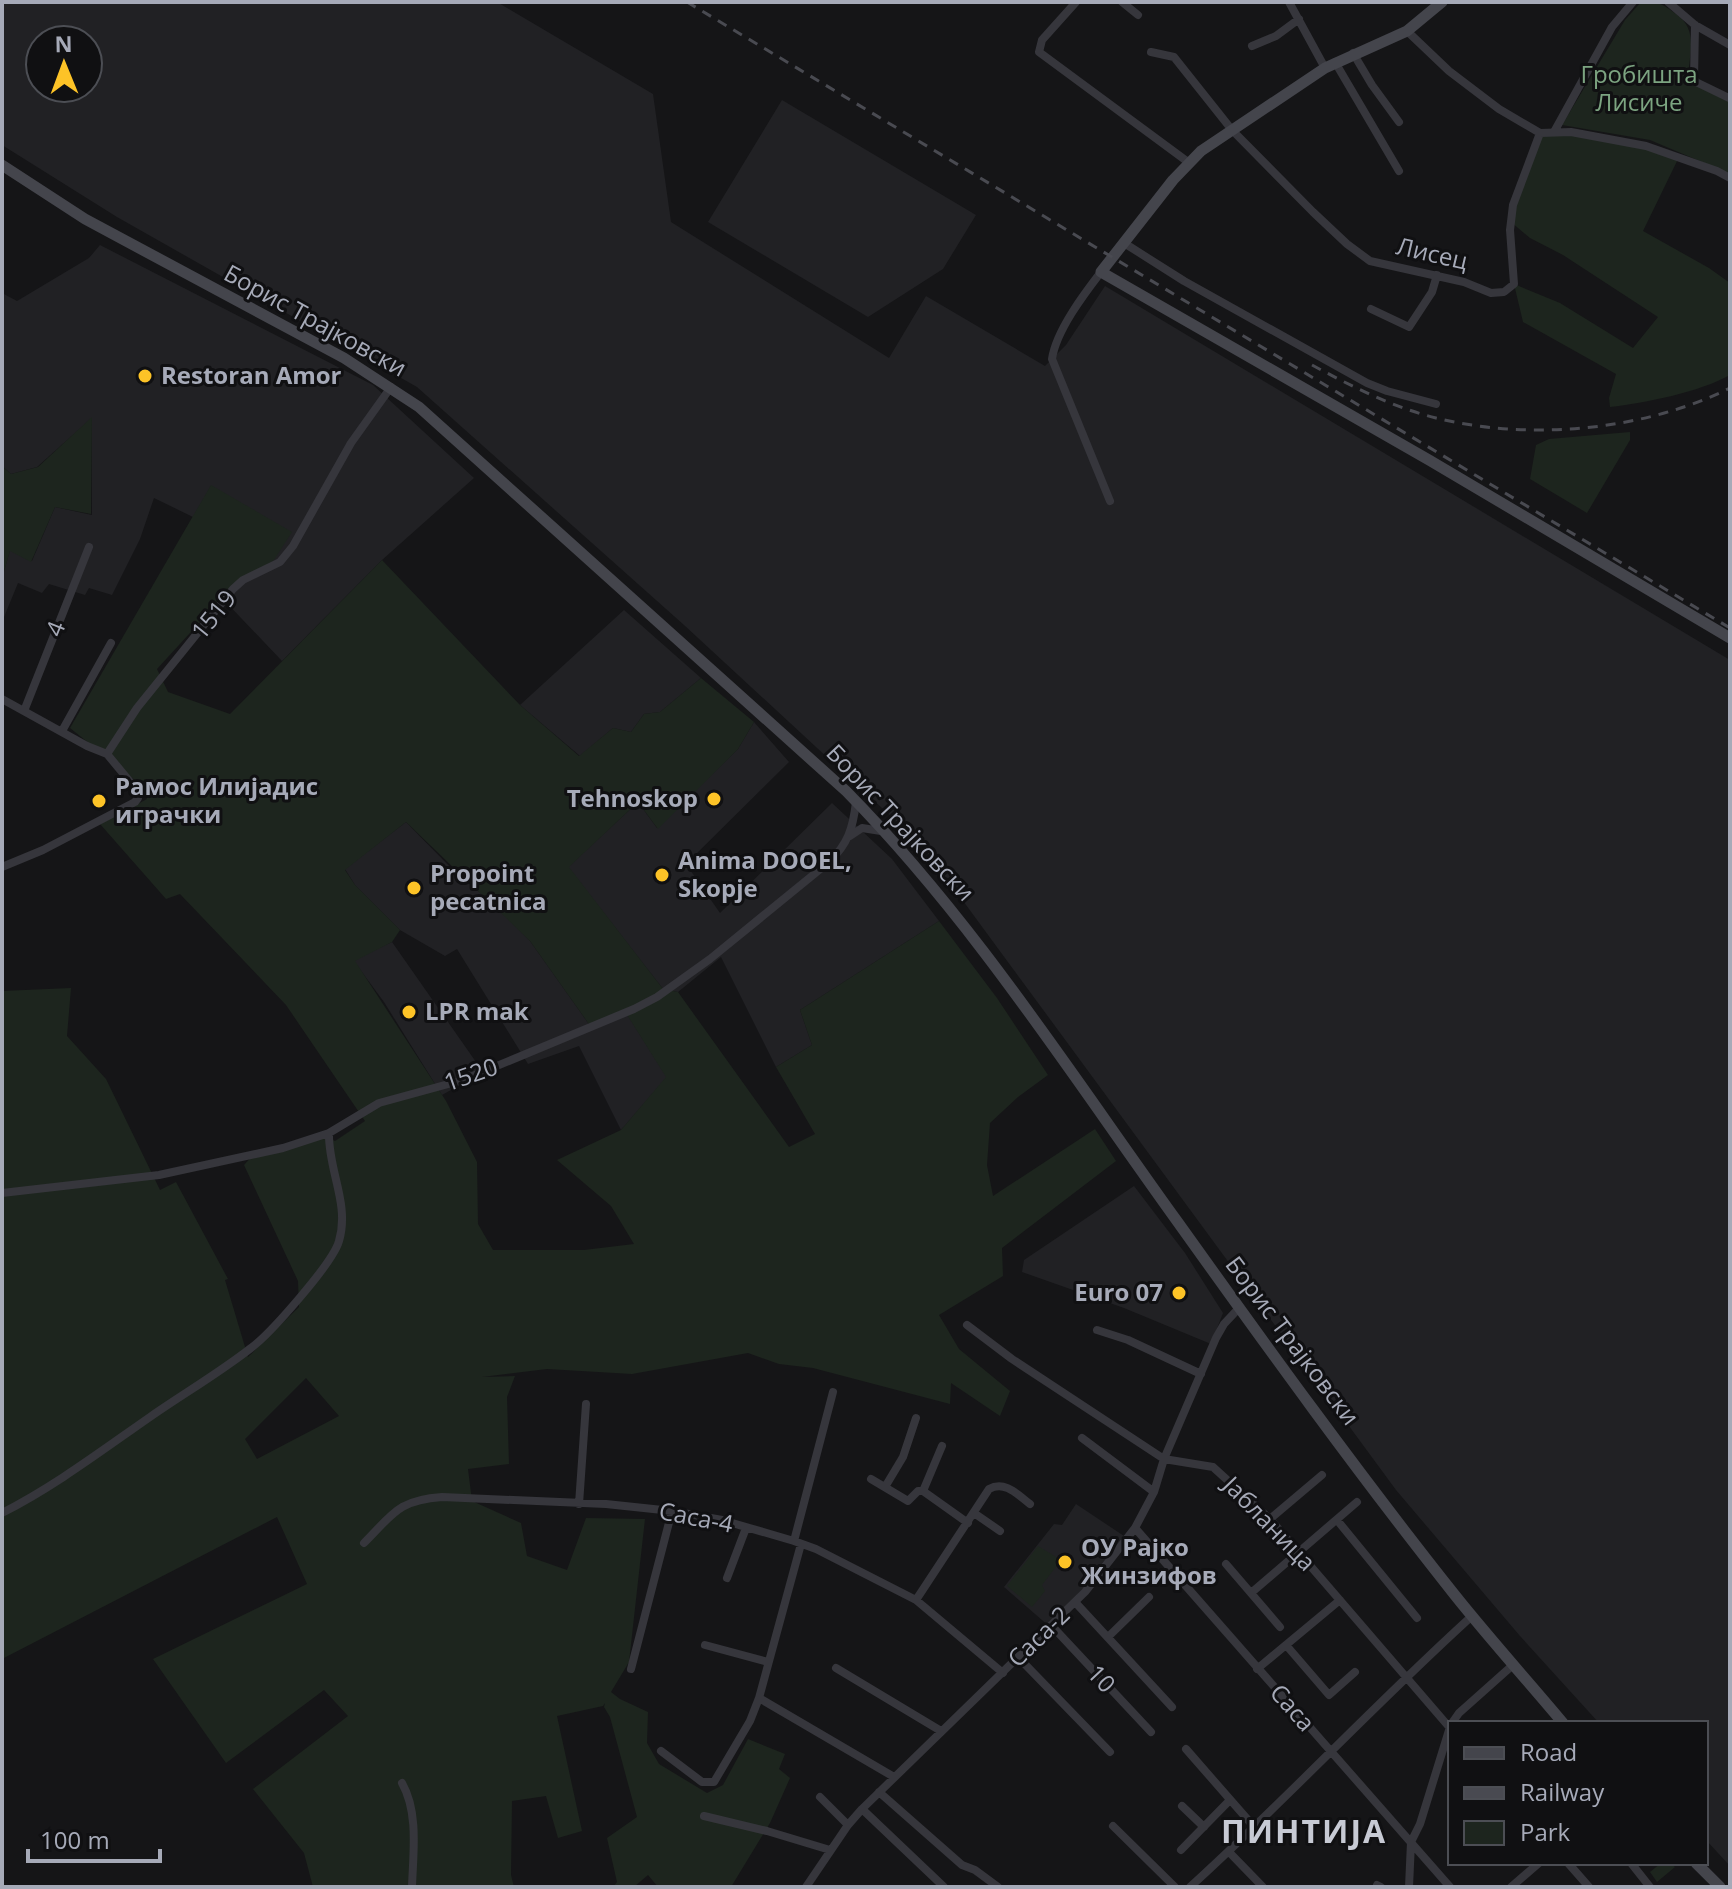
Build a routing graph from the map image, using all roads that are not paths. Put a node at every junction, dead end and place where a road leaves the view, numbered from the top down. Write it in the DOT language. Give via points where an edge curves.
graph roads {
  1 [pos="1076,2"];
  2 [pos="1122,2"];
  3 [pos="1289,2"];
  4 [pos="1442,2"];
  5 [pos="1633,2"];
  6 [pos="1668,2"];
  7 [pos="1138,15"];
  8 [pos="1299,19"];
  9 [pos="1695,25"];
  10 [pos="1407,31"];
  11 [pos="1730,45"];
  12 [pos="1252,46"];
  13 [pos="1151,52"];
  14 [pos="1353,53"];
  15 [pos="1330,65"];
  16 [pos="1729,98"];
  17 [pos="1399,122"];
  18 [pos="1232,130"];
  19 [pos="1554,132"];
  20 [pos="1540,133"];
  21 [pos="1188,162"];
  22 [pos="2,165"];
  23 [pos="1399,171"];
  24 [pos="1730,178"];
  25 [pos="1124,243"];
  26 [pos="1101,272"];
  27 [pos="1437,275"];
  28 [pos="1371,309"];
  29 [pos="391,387"];
  30 [pos="1436,404"];
  31 [pos="1110,501"];
  32 [pos="89,547"];
  33 [pos="1730,638"];
  34 [pos="111,643"];
  35 [pos="2,699"];
  36 [pos="24,711"];
  37 [pos="62,731"];
  38 [pos="107,754"];
  39 [pos="856,802"];
  40 [pos="887,833"];
  41 [pos="850,836"];
  42 [pos="2,867"];
  43 [pos="329,1133"];
  44 [pos="2,1193"];
  45 [pos="1239,1308"];
  46 [pos="967,1325"];
  47 [pos="1097,1330"];
  48 [pos="1201,1374"];
  49 [pos="833,1392"];
  50 [pos="586,1404"];
  51 [pos="916,1418"];
  52 [pos="1082,1438"];
  53 [pos="942,1446"];
  54 [pos="1164,1459"];
  55 [pos="1322,1475"];
  56 [pos="871,1479"];
  57 [pos="885,1487"];
  58 [pos="923,1491"];
  59 [pos="1154,1492"];
  60 [pos="1357,1502"];
  61 [pos="579,1504"];
  62 [pos="1030,1504"];
  63 [pos="672,1511"];
  64 [pos="2,1513"];
  65 [pos="974,1513"];
  66 [pos="1270,1519"];
  67 [pos="1337,1520"];
  68 [pos="968,1523"];
  69 [pos="746,1528"];
  70 [pos="1135,1528"];
  71 [pos="1000,1531"];
  72 [pos="798,1542"];
  73 [pos="364,1543"];
  74 [pos="1298,1552"];
  75 [pos="1226,1564"];
  76 [pos="727,1578"];
  77 [pos="1251,1593"];
  78 [pos="1149,1597"];
  79 [pos="916,1600"];
  80 [pos="1340,1600"];
  81 [pos="1075,1602"];
  82 [pos="1472,1616"];
  83 [pos="1417,1618"];
  84 [pos="1051,1625"];
  85 [pos="1280,1627"];
  86 [pos="1108,1637"];
  87 [pos="705,1645"];
  88 [pos="1286,1645"];
  89 [pos="1018,1657"];
  90 [pos="768,1662"];
  91 [pos="1514,1664"];
  92 [pos="836,1668"];
  93 [pos="631,1669"];
  94 [pos="1257,1669"];
  95 [pos="1355,1672"];
  96 [pos="1003,1673"];
  97 [pos="1405,1677"];
  98 [pos="759,1698"];
  99 [pos="1172,1707"];
  100 [pos="1453,1721"];
  101 [pos="1561,1721"];
  102 [pos="1448,1724"];
  103 [pos="941,1731"];
  104 [pos="1151,1732"];
  105 [pos="1448,1733"];
  106 [pos="1186,1749"];
  107 [pos="661,1751"];
  108 [pos="1110,1752"];
  109 [pos="1330,1752"];
  110 [pos="894,1777"];
  111 [pos="402,1783"];
  112 [pos="879,1792"];
  113 [pos="820,1797"];
  114 [pos="1229,1801"];
  115 [pos="1182,1806"];
  116 [pos="862,1809"];
  117 [pos="704,1816"];
  118 [pos="848,1825"];
  119 [pos="1113,1826"];
  120 [pos="1204,1827"];
  121 [pos="1255,1828"];
  122 [pos="1411,1842"];
  123 [pos="830,1850"];
  124 [pos="1181,1850"];
  125 [pos="1229,1852"];
  126 [pos="1537,1865"];
  127 [pos="1570,1865"];
  128 [pos="1633,1865"];
  129 [pos="1698,1865"];
  130 [pos="412,1887"];
  131 [pos="806,1887"];
  132 [pos="944,1887"];
  133 [pos="998,1887"];
  134 [pos="1175,1887"];
  135 [pos="1190,1887"];
  136 [pos="1263,1887"];
  137 [pos="1409,1887"];
  138 [pos="1450,1887"];
  139 [pos="1511,1887"];
  140 [pos="1589,1887"];
  141 [pos="1650,1887"];
  142 [pos="1720,1887"];
  1 -- 21 [label="street" via="1042,40 1039,52"];
  2 -- 7 [label="street"];
  3 -- 8 [label="street"];
  4 -- 10 [label="main road"];
  5 -- 19 [label="street" via="1609,33"];
  6 -- 9 [label="street"];
  8 -- 12 [label="street"];
  8 -- 15 [label="street"];
  9 -- 11 [label="street"];
  9 -- 16 [label="street" via="1694,79"];
  10 -- 14 [label="main road"];
  10 -- 20 [label="street" via="1449,71"];
  13 -- 18 [label="street, Лисец" via="1174,57"];
  14 -- 15 [label="main road"];
  14 -- 17 [label="street"];
  15 -- 18 [label="main road"];
  15 -- 23 [label="street"];
  18 -- 21 [label="main road"];
  18 -- 27 [label="street, Лисец" via="1370,261"];
  19 -- 20 [label="street"];
  19 -- 24 [label="street" via="1646,146"];
  20 -- 27 [label="street, Лисец" via="1513,205 1514,284 1491,293"];
  21 -- 25 [label="main road"];
  22 -- 29 [label="main road, Борис Трајковски" via="85,219"];
  25 -- 26 [label="main road"];
  25 -- 30 [label="street" via="1367,383"];
  26 -- 31 [label="street" via="1061,334 1052,359"];
  26 -- 33 [label="main road"];
  27 -- 28 [label="street" via="1409,327"];
  29 -- 38 [label="street, 1519" via="351,443 293,546 280,562 233,589 137,708"];
  29 -- 39 [label="main road, Борис Трајковски"];
  32 -- 36 [label="street, 4"];
  34 -- 37 [label="street"];
  35 -- 36 [label="street"];
  36 -- 37 [label="street"];
  37 -- 38 [label="street"];
  38 -- 42 [label="street" via="136,789 135,802"];
  39 -- 40 [label="main road, Борис Трајковски"];
  39 -- 41 [label="street"];
  40 -- 41 [label="street" via="862,828"];
  40 -- 45 [label="main road, Борис Трајковски" via="991,960"];
  41 -- 43 [label="street, 1520" via="815,875 657,997 463,1080 379,1103"];
  43 -- 44 [label="street, 1520" via="159,1175"];
  43 -- 64 [label="street" via="342,1228 336,1250 305,1291 250,1348 71,1473"];
  45 -- 48 [label="street, Саса-2" via="1224,1324"];
  45 -- 82 [label="main road, Борис Трајковски"];
  46 -- 54 [label="street, Јабланица"];
  47 -- 48 [label="street"];
  48 -- 54 [label="street, Саса-2"];
  49 -- 72 [label="street"];
  50 -- 61 [label="street"];
  51 -- 57 [label="street" via="903,1457"];
  52 -- 59 [label="street"];
  53 -- 58 [label="street"];
  54 -- 59 [label="street, Саса-2"];
  54 -- 66 [label="street, Јабланица" via="1213,1467"];
  55 -- 66 [label="street"];
  56 -- 57 [label="street"];
  57 -- 58 [label="street" via="908,1501"];
  58 -- 68 [label="street"];
  59 -- 70 [label="street, Саса-2"];
  60 -- 67 [label="street"];
  61 -- 63 [label="street, Саса-4"];
  61 -- 73 [label="street, Саса-4" via="420,1499 399,1508"];
  62 -- 65 [label="street" via="996,1486"];
  63 -- 69 [label="street, Саса-4"];
  63 -- 93 [label="street"];
  65 -- 68 [label="street"];
  65 -- 71 [label="street"];
  66 -- 74 [label="street, Јабланица"];
  67 -- 74 [label="street"];
  67 -- 83 [label="street"];
  68 -- 79 [label="street"];
  69 -- 72 [label="street, Саса-4"];
  69 -- 76 [label="street"];
  70 -- 81 [label="street, Саса-2"];
  70 -- 94 [label="street, Саса"];
  72 -- 79 [label="street, Саса-4"];
  72 -- 90 [label="street"];
  74 -- 77 [label="street"];
  74 -- 80 [label="street, Јабланица"];
  75 -- 77 [label="street"];
  77 -- 85 [label="street"];
  78 -- 86 [label="street"];
  79 -- 96 [label="street, Саса-4"];
  80 -- 88 [label="street"];
  80 -- 97 [label="street, Јабланица"];
  81 -- 84 [label="street, Саса-2"];
  81 -- 86 [label="street"];
  82 -- 91 [label="main road, Борис Трајковски"];
  82 -- 97 [label="street"];
  84 -- 89 [label="street, Саса-2"];
  84 -- 104 [label="street, 10"];
  86 -- 99 [label="street"];
  87 -- 90 [label="street"];
  88 -- 94 [label="street"];
  88 -- 95 [label="street" via="1329,1695"];
  89 -- 96 [label="street, Саса-2"];
  89 -- 108 [label="street"];
  90 -- 98 [label="street"];
  91 -- 100 [label="street"];
  91 -- 101 [label="main road, Борис Трајковски"];
  92 -- 103 [label="street"];
  94 -- 109 [label="street, Саса"];
  96 -- 103 [label="street, Саса-2"];
  97 -- 102 [label="street, Јабланица"];
  97 -- 109 [label="street"];
  98 -- 107 [label="street" via="714,1782 702,1782"];
  98 -- 110 [label="street"];
  103 -- 110 [label="street, Саса-2"];
  105 -- 122 [label="street"];
  106 -- 114 [label="street"];
  109 -- 121 [label="street"];
  109 -- 122 [label="street, Саса"];
  110 -- 112 [label="street, Саса-2"];
  111 -- 130 [label="street" via="411,1813"];
  112 -- 116 [label="street, Саса-2"];
  112 -- 133 [label="street" via="962,1865"];
  113 -- 118 [label="street"];
  114 -- 120 [label="street"];
  114 -- 121 [label="street"];
  115 -- 120 [label="street"];
  116 -- 118 [label="street, Саса-2"];
  116 -- 132 [label="street"];
  117 -- 123 [label="street"];
  118 -- 123 [label="street, Саса-2"];
  119 -- 134 [label="street"];
  120 -- 124 [label="street"];
  121 -- 125 [label="street"];
  122 -- 137 [label="street"];
  122 -- 138 [label="street, Саса"];
  123 -- 131 [label="street, Саса-2"];
  125 -- 135 [label="street"];
  125 -- 136 [label="street"];
  126 -- 139 [label="street"];
  127 -- 140 [label="street"];
  128 -- 141 [label="street"];
  129 -- 142 [label="main road"];
}
